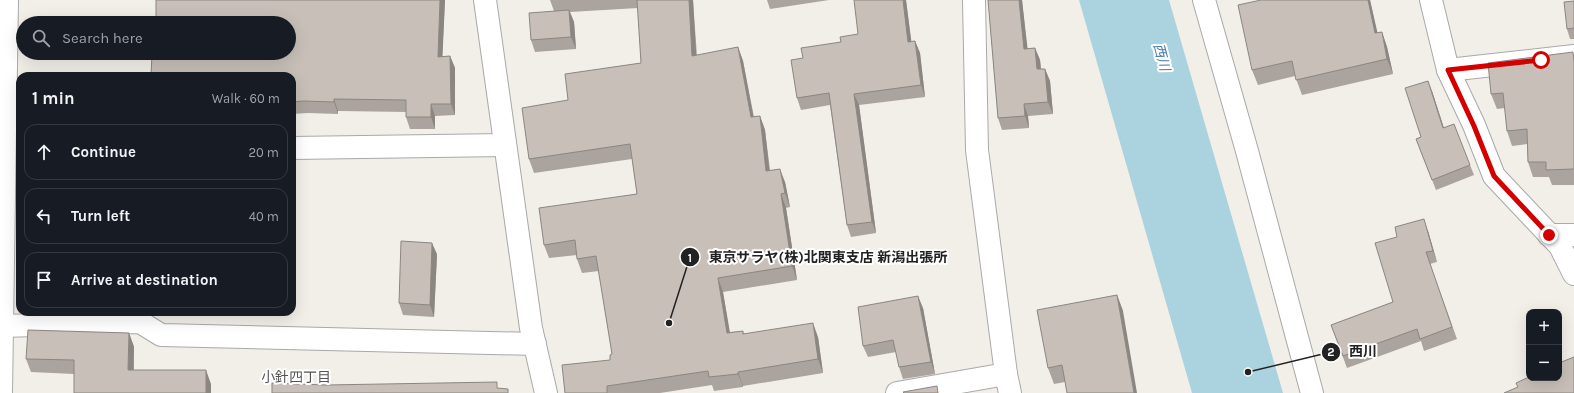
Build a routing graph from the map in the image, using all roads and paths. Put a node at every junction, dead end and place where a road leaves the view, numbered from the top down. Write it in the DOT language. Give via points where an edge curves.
graph roads {
  1 [pos="8,0"];
  2 [pos="484,0"];
  3 [pos="974,0"];
  4 [pos="1204,0"];
  5 [pos="1431,0"];
  6 [pos="1574,56"];
  7 [pos="1448,70"];
  8 [pos="3,121"];
  9 [pos="505,145"];
  10 [pos="296,148"];
  11 [pos="1549,235"];
  12 [pos="1574,235"];
  13 [pos="1574,274"];
  14 [pos="2,326"];
  15 [pos="535,344"];
  16 [pos="1008,383"];
  17 [pos="1,393"];
  18 [pos="546,393"];
  19 [pos="897,393"];
  20 [pos="1312,393"];
  1 -- 8 [label="street"];
  2 -- 9 [label="street"];
  3 -- 16 [label="street" via="977,150"];
  4 -- 20 [label="street"];
  5 -- 7 [label="street"];
  6 -- 7 [label="street"];
  7 -- 11 [label="street" via="1494,176"];
  8 -- 14 [label="street"];
  9 -- 10 [label="street"];
  9 -- 15 [label="street"];
  11 -- 12 [label="street"];
  11 -- 13 [label="street" via="1560,246"];
  14 -- 15 [label="street" via="140,322 161,335"];
  14 -- 17 [label="street"];
  15 -- 18 [label="street"];
  16 -- 19 [label="street"];
}
